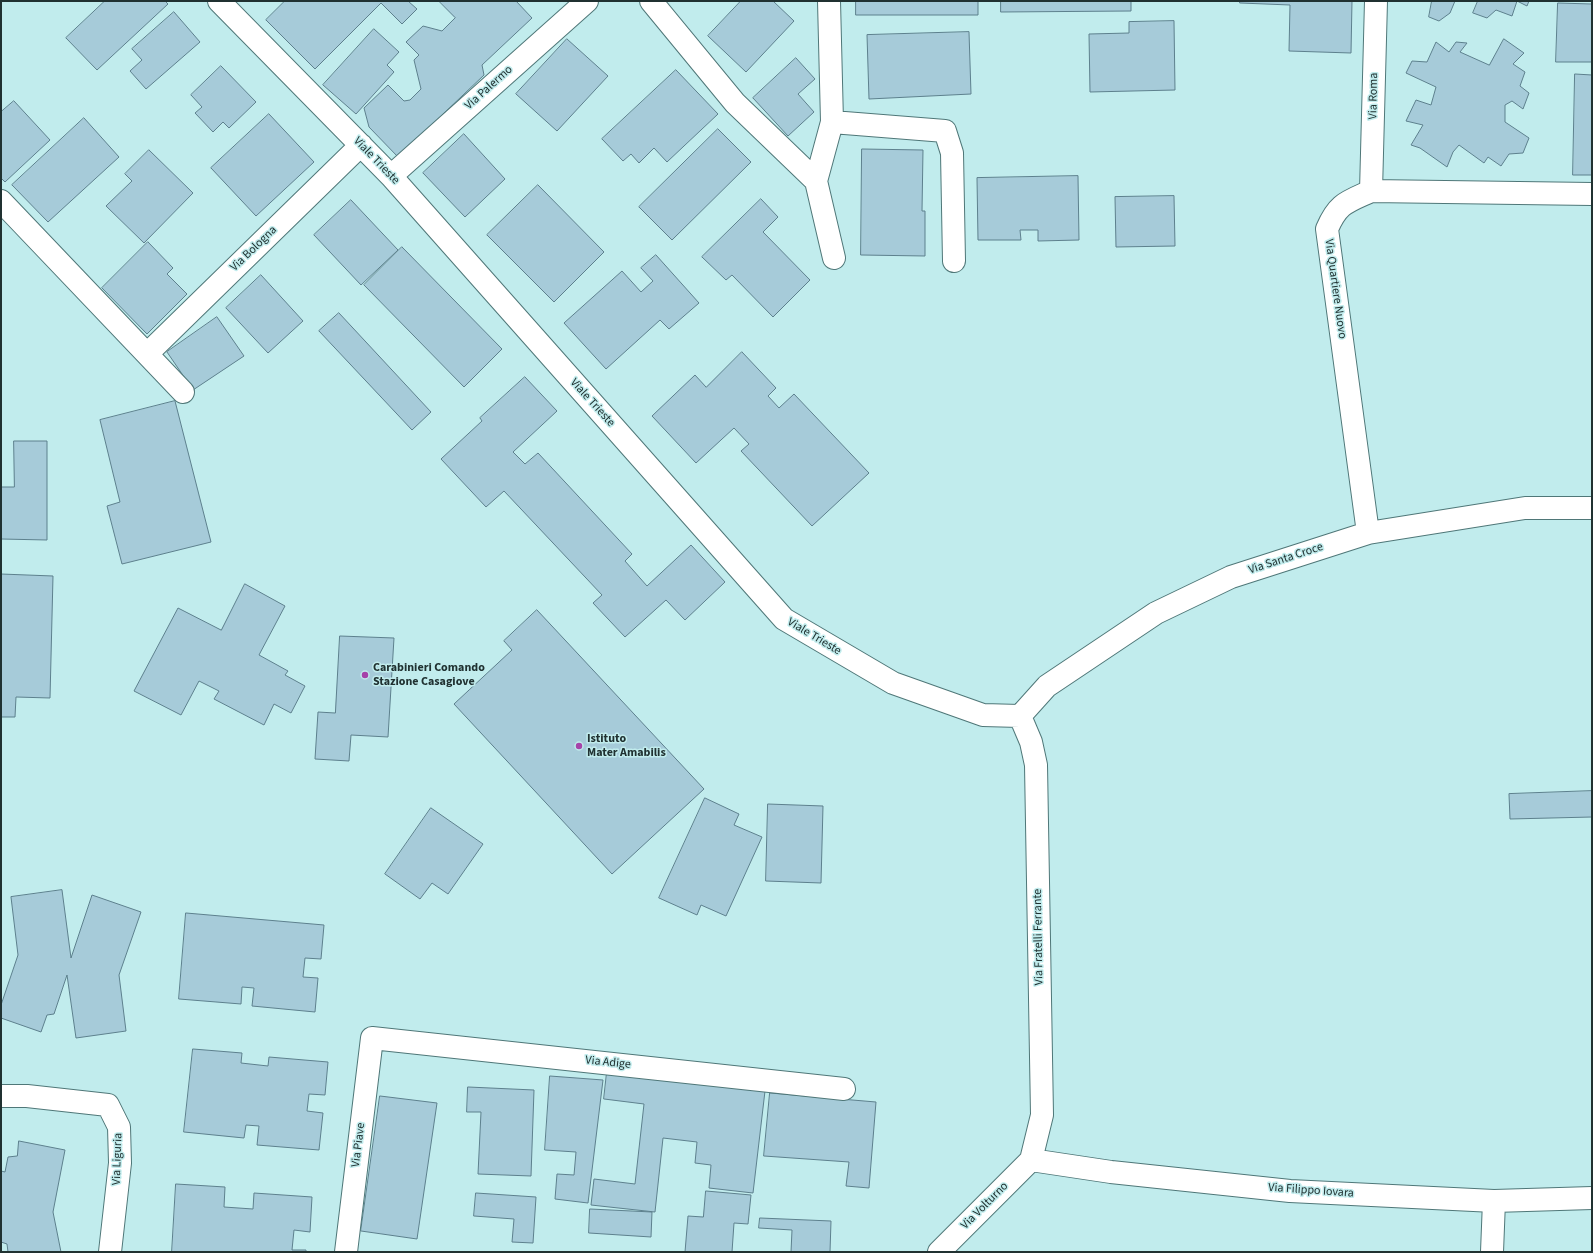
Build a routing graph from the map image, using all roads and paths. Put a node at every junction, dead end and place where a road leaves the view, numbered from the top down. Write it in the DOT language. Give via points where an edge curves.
graph roads {
  1 [pos="218,1"];
  2 [pos="587,1"];
  3 [pos="651,1"];
  4 [pos="829,1"];
  5 [pos="1376,1"];
  6 [pos="832,122"];
  7 [pos="361,145"];
  8 [pos="391,176"];
  9 [pos="816,181"];
  10 [pos="1372,191"];
  11 [pos="1592,194"];
  12 [pos="1,200"];
  13 [pos="834,258"];
  14 [pos="954,261"];
  15 [pos="147,354"];
  16 [pos="183,392"];
  17 [pos="1592,508"];
  18 [pos="1368,533"];
  19 [pos="1020,716"];
  20 [pos="372,1038"];
  21 [pos="844,1089"];
  22 [pos="1,1096"];
  23 [pos="1031,1160"];
  24 [pos="1592,1198"];
  25 [pos="1494,1201"];
  26 [pos="110,1252"];
  27 [pos="346,1252"];
  28 [pos="939,1252"];
  29 [pos="1492,1252"];
  1 -- 7 [label="street, Viale Trieste"];
  2 -- 8 [label="street, Via Palermo"];
  3 -- 9 [label="street" via="735,103"];
  4 -- 6 [label="street"];
  5 -- 10 [label="street, Via Roma"];
  6 -- 9 [label="street"];
  6 -- 14 [label="street" via="945,131 952,153"];
  7 -- 8 [label="street, Viale Trieste"];
  7 -- 15 [label="street, Via Bologna"];
  8 -- 19 [label="street, Viale Trieste" via="784,619 893,683 983,715"];
  9 -- 13 [label="street"];
  10 -- 11 [label="street, Via Quartiere Nuovo"];
  10 -- 18 [label="street, Via Quartiere Nuovo" via="1346,203 1333,214 1328,229"];
  12 -- 15 [label="street"];
  15 -- 16 [label="street"];
  17 -- 18 [label="street, Via Santa Croce" via="1525,508"];
  18 -- 19 [label="street, Via Santa Croce" via="1231,577 1156,613 1047,686"];
  19 -- 23 [label="street, Via Fratelli Ferrante" via="1031,742 1036,765 1042,1115"];
  20 -- 21 [label="street, Via Adige"];
  20 -- 27 [label="street, Via Piave"];
  22 -- 26 [label="street, Via Liguria" via="27,1096 108,1105 119,1127 120,1163"];
  23 -- 25 [label="street, Via Filippo Iovara" via="1110,1172 1290,1191"];
  23 -- 28 [label="street, Via Volturno"];
  24 -- 25 [label="street, Via Filippo Iovara"];
  25 -- 29 [label="street"];
}
